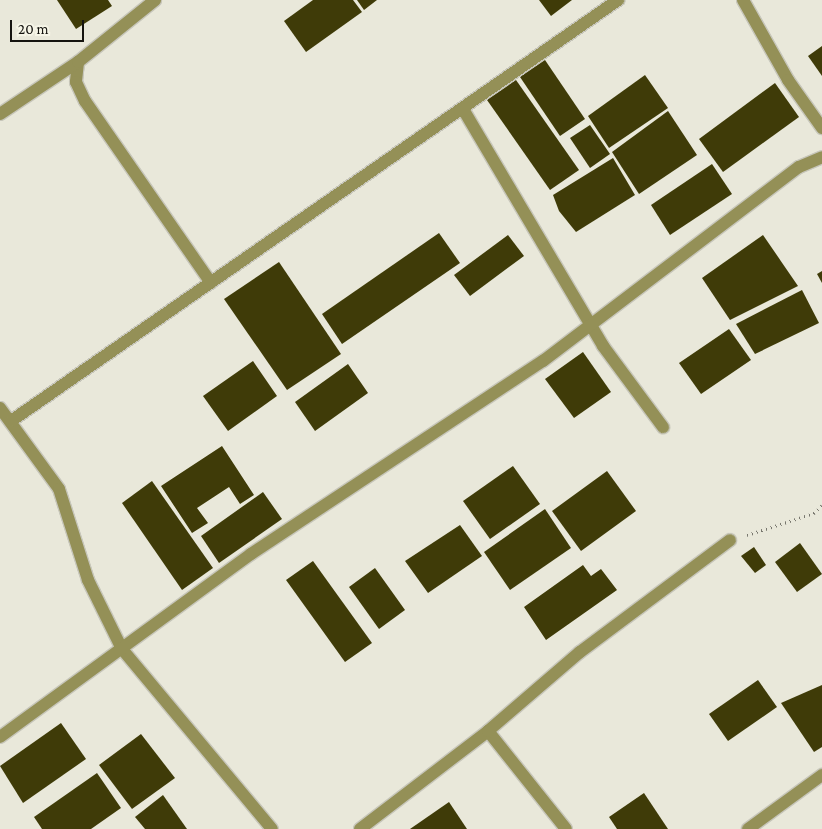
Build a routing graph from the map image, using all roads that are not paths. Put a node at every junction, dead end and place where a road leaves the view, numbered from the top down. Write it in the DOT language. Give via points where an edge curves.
graph roads {
  1 [pos="155,0"];
  2 [pos="618,0"];
  3 [pos="743,0"];
  4 [pos="78,62"];
  5 [pos="463,109"];
  6 [pos="0,114"];
  7 [pos="822,128"];
  8 [pos="822,157"];
  9 [pos="212,283"];
  10 [pos="591,326"];
  11 [pos="0,408"];
  12 [pos="11,421"];
  13 [pos="663,427"];
  14 [pos="730,540"];
  15 [pos="122,648"];
  16 [pos="488,731"];
  17 [pos="0,737"];
  18 [pos="822,775"];
  19 [pos="272,829"];
  20 [pos="360,829"];
  21 [pos="566,829"];
  22 [pos="748,829"];
  1 -- 4 [label="street"];
  2 -- 5 [label="street"];
  3 -- 7 [label="street" via="788,80"];
  4 -- 6 [label="street"];
  4 -- 9 [label="street" via="76,82 85,101"];
  5 -- 9 [label="street"];
  5 -- 10 [label="street"];
  8 -- 10 [label="street" via="799,167"];
  9 -- 12 [label="street"];
  10 -- 13 [label="street"];
  10 -- 15 [label="street" via="481,403 251,554"];
  11 -- 12 [label="street"];
  12 -- 15 [label="street" via="58,489 88,580"];
  14 -- 16 [label="street" via="580,652"];
  15 -- 17 [label="street"];
  15 -- 19 [label="street"];
  16 -- 20 [label="street"];
  16 -- 21 [label="street"];
  18 -- 22 [label="street"];
}
